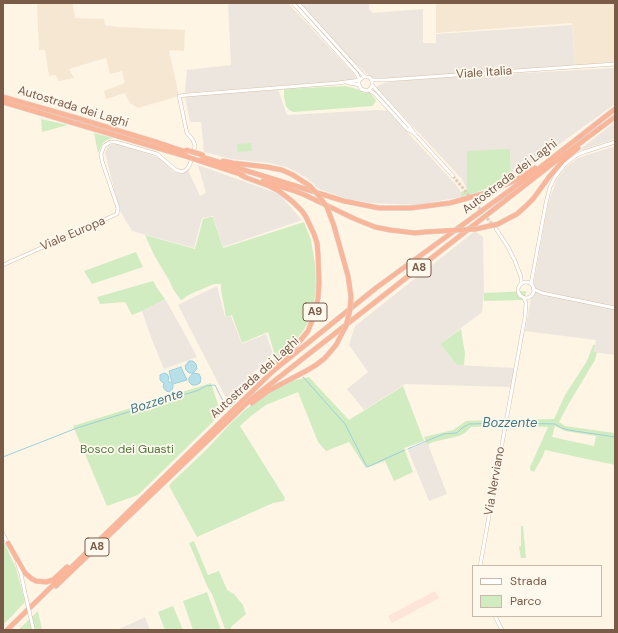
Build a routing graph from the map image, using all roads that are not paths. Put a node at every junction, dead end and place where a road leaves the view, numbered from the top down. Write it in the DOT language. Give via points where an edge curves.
graph roads {
  1 [pos="293,3"];
  2 [pos="298,3"];
  3 [pos="615,64"];
  4 [pos="365,77"];
  5 [pos="360,80"];
  6 [pos="338,83"];
  7 [pos="372,83"];
  8 [pos="359,85"];
  9 [pos="369,90"];
  10 [pos="3,97"];
  11 [pos="3,102"];
  12 [pos="615,109"];
  13 [pos="615,117"];
  14 [pos="608,122"];
  15 [pos="409,128"];
  16 [pos="615,142"];
  17 [pos="186,153"];
  18 [pos="201,158"];
  19 [pos="550,159"];
  20 [pos="241,175"];
  21 [pos="453,176"];
  22 [pos="497,227"];
  23 [pos="3,265"];
  24 [pos="526,284"];
  25 [pos="534,289"];
  26 [pos="542,293"];
  27 [pos="532,294"];
  28 [pos="524,298"];
  29 [pos="528,298"];
  30 [pos="526,303"];
  31 [pos="615,308"];
  32 [pos="233,417"];
  33 [pos="198,444"];
  34 [pos="3,534"];
  35 [pos="8,542"];
  36 [pos="77,562"];
  37 [pos="480,565"];
  38 [pos="496,617"];
  39 [pos="33,629"];
  40 [pos="7,630"];
  41 [pos="11,630"];
  42 [pos="502,630"];
  1 -- 5 [label="street"];
  2 -- 4 [label="street"];
  3 -- 7 [label="street, Viale Italia"];
  4 -- 5 [label="street"];
  4 -- 7 [label="street"];
  5 -- 6 [label="street"];
  5 -- 8 [label="street"];
  6 -- 8 [label="street"];
  6 -- 23 [label="street, Viale Europa" via="178,96 187,133 195,146 187,169 182,172 176,170 154,153 112,141 106,144 102,148 101,157 118,208 117,214"];
  7 -- 9 [label="street"];
  7 -- 15 [label="street"];
  8 -- 9 [label="street" via="363,90"];
  9 -- 15 [label="street"];
  10 -- 17 [label="highway, Autostrada dei Laghi / A9"];
  11 -- 17 [label="highway, Autostrada dei Laghi / A9"];
  12 -- 19 [label="highway, Autostrada dei Laghi / A8"];
  13 -- 14 [label="highway, Autostrada dei Laghi / A8"];
  14 -- 22 [label="highway, A9" via="563,161 533,200"];
  14 -- 32 [label="highway, Autostrada dei Laghi / A8" via="301,360"];
  15 -- 21 [label="street"];
  16 -- 24 [label="street" via="577,155 565,164 555,177 546,203 531,278"];
  17 -- 18 [label="highway, Autostrada dei Laghi / A9, bridge"];
  18 -- 19 [label="highway, A9" via="344,202 379,208 411,208 450,203 514,181"];
  18 -- 20 [label="highway, Autostrada dei Laghi / A9"];
  18 -- 32 [label="highway, A9, bridge" via="267,166 293,175 310,186 327,208 334,226 351,296 343,333 325,358 268,391"];
  19 -- 33 [label="highway, Autostrada dei Laghi / A8" via="376,288 273,371"];
  20 -- 22 [label="highway, A9, bridge" via="292,190 375,227 415,233"];
  20 -- 33 [label="highway, A9" via="279,191 306,217 314,234 318,253 318,299 308,331 300,341"];
  22 -- 24 [label="street"];
  24 -- 25 [label="street"];
  24 -- 28 [label="street" via="519,287 519,293"];
  25 -- 26 [label="street"];
  25 -- 27 [label="street"];
  26 -- 27 [label="street"];
  26 -- 31 [label="street"];
  27 -- 29 [label="street"];
  28 -- 29 [label="street"];
  28 -- 30 [label="street"];
  29 -- 30 [label="street"];
  30 -- 37 [label="street, Via Nerviano"];
  32 -- 41 [label="highway, Autostrada dei Laghi / A8"];
  33 -- 36 [label="highway, Autostrada dei Laghi / A8"];
  34 -- 35 [label="street"];
  35 -- 36 [label="highway" via="25,573 32,580 53,580 68,566"];
  35 -- 39 [label="street, bridge" via="18,565"];
  36 -- 40 [label="highway, Autostrada dei Laghi / A8"];
  38 -- 42 [label="street"];
}
